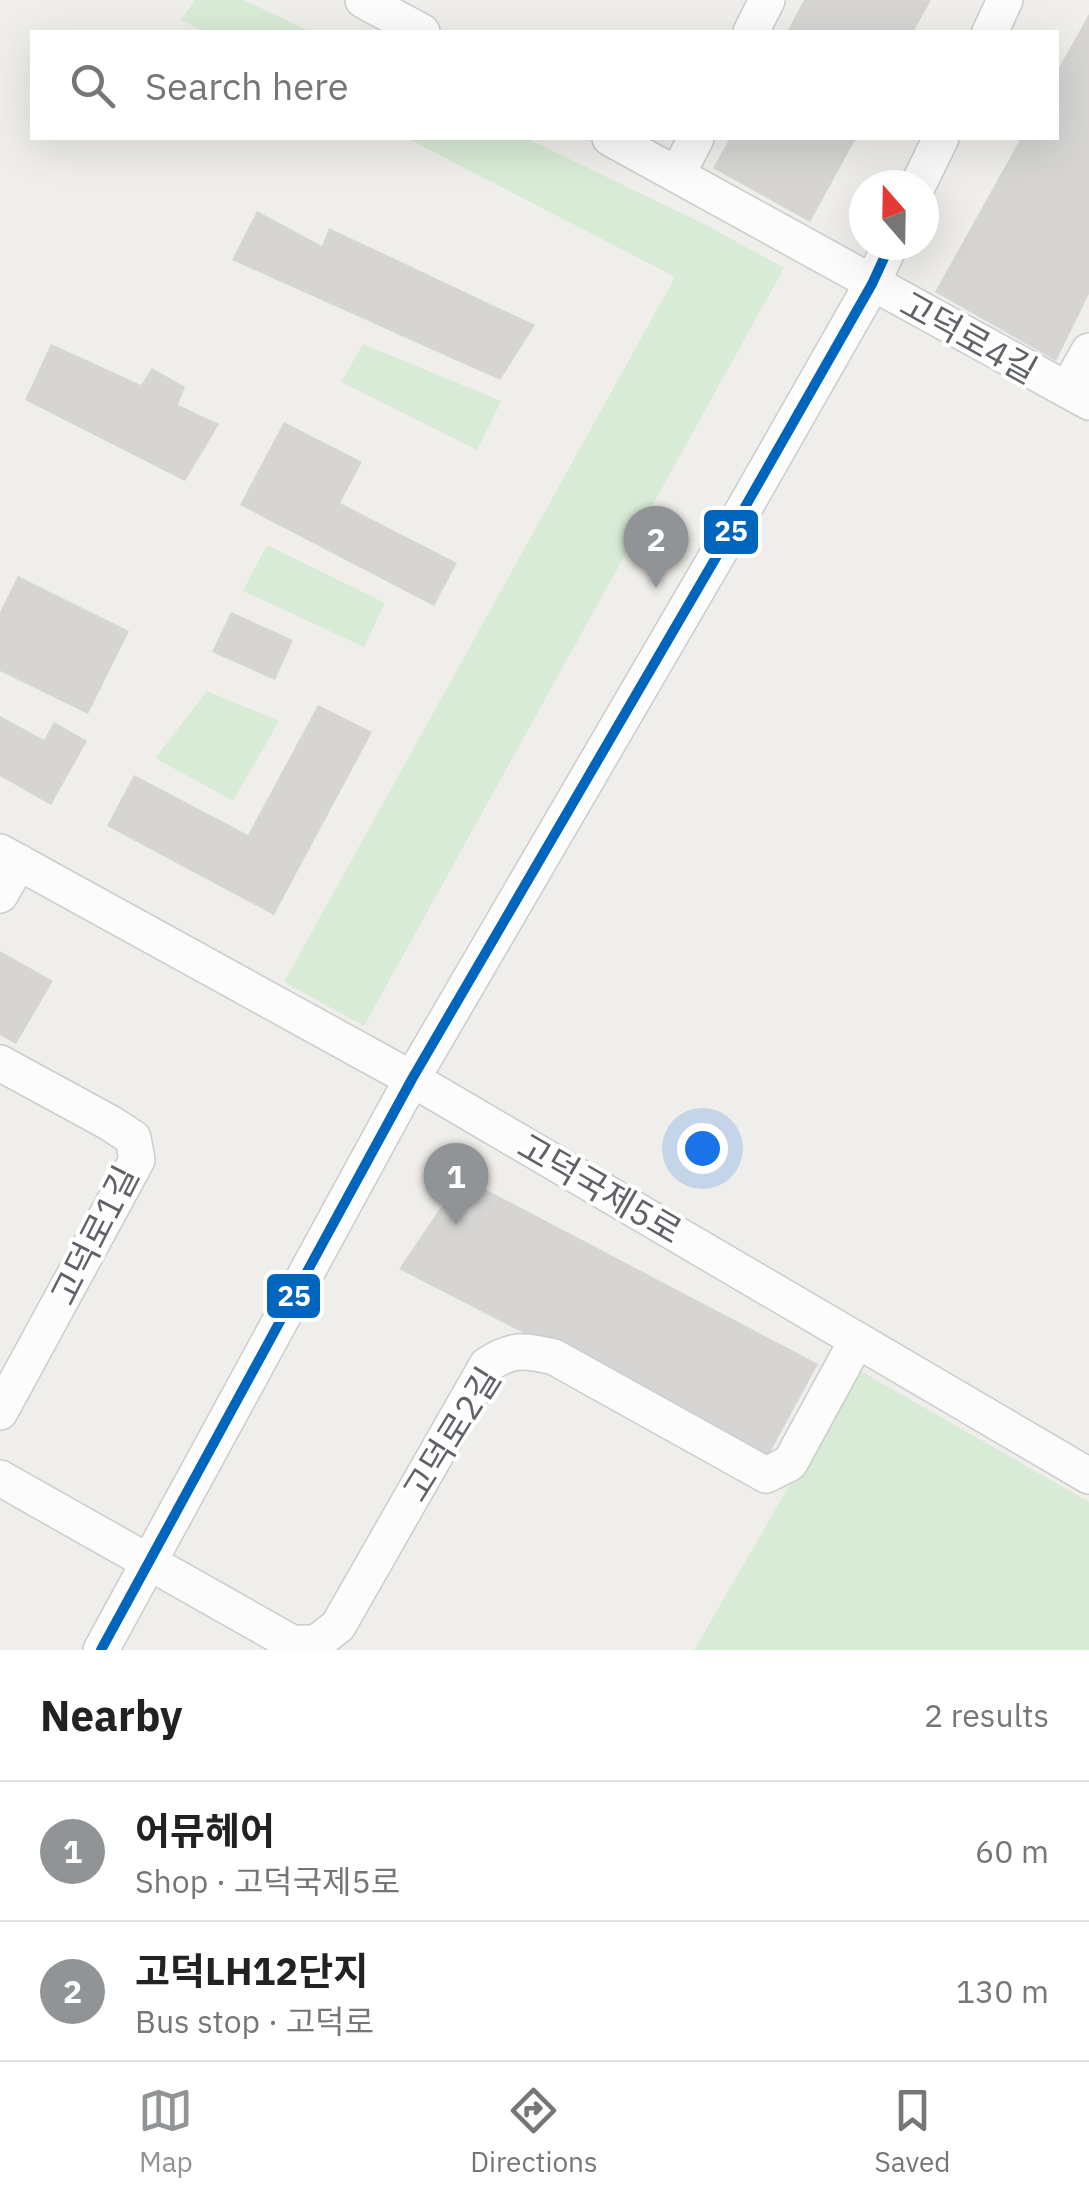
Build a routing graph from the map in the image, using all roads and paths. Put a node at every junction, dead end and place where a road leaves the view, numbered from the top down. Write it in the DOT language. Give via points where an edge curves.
graph roads {
  1 [pos="364,0"];
  2 [pos="768,0"];
  3 [pos="1005,0"];
  4 [pos="418,30"];
  5 [pos="751,30"];
  6 [pos="991,30"];
  7 [pos="614,140"];
  8 [pos="695,140"];
  9 [pos="939,140"];
  10 [pos="925,170"];
  11 [pos="677,174"];
  12 [pos="883,260"];
  13 [pos="872,284"];
  14 [pos="1089,352"];
  15 [pos="1078,396"];
  16 [pos="10,857"];
  17 [pos="0,896"];
  18 [pos="0,1063"];
  19 [pos="412,1078"];
  20 [pos="857,1340"];
  21 [pos="0,1412"];
  22 [pos="1089,1476"];
  23 [pos="0,1478"];
  24 [pos="149,1562"];
  25 [pos="101,1650"];
  1 -- 4 [label="street"];
  2 -- 5 [label="street"];
  3 -- 6 [label="street"];
  7 -- 11 [label="street, 고덕로4길"];
  8 -- 11 [label="street"];
  9 -- 10 [label="street"];
  11 -- 13 [label="street, 고덕로4길"];
  12 -- 13 [label="street"];
  13 -- 15 [label="street, 고덕로4길"];
  13 -- 19 [label="street"];
  14 -- 15 [label="street, 고덕로4길"];
  16 -- 17 [label="street"];
  16 -- 19 [label="street, 고덕국제5로"];
  18 -- 21 [label="street, 고덕로1길" via="133,1138 137,1160"];
  19 -- 20 [label="street, 고덕국제5로"];
  19 -- 24 [label="street"];
  20 -- 22 [label="street, 고덕국제5로"];
  20 -- 24 [label="street, 고덕로2길" via="790,1464 766,1475 554,1356 506,1352 487,1364 338,1626 316,1642 292,1643"];
  23 -- 24 [label="street"];
  24 -- 25 [label="street"];
}
